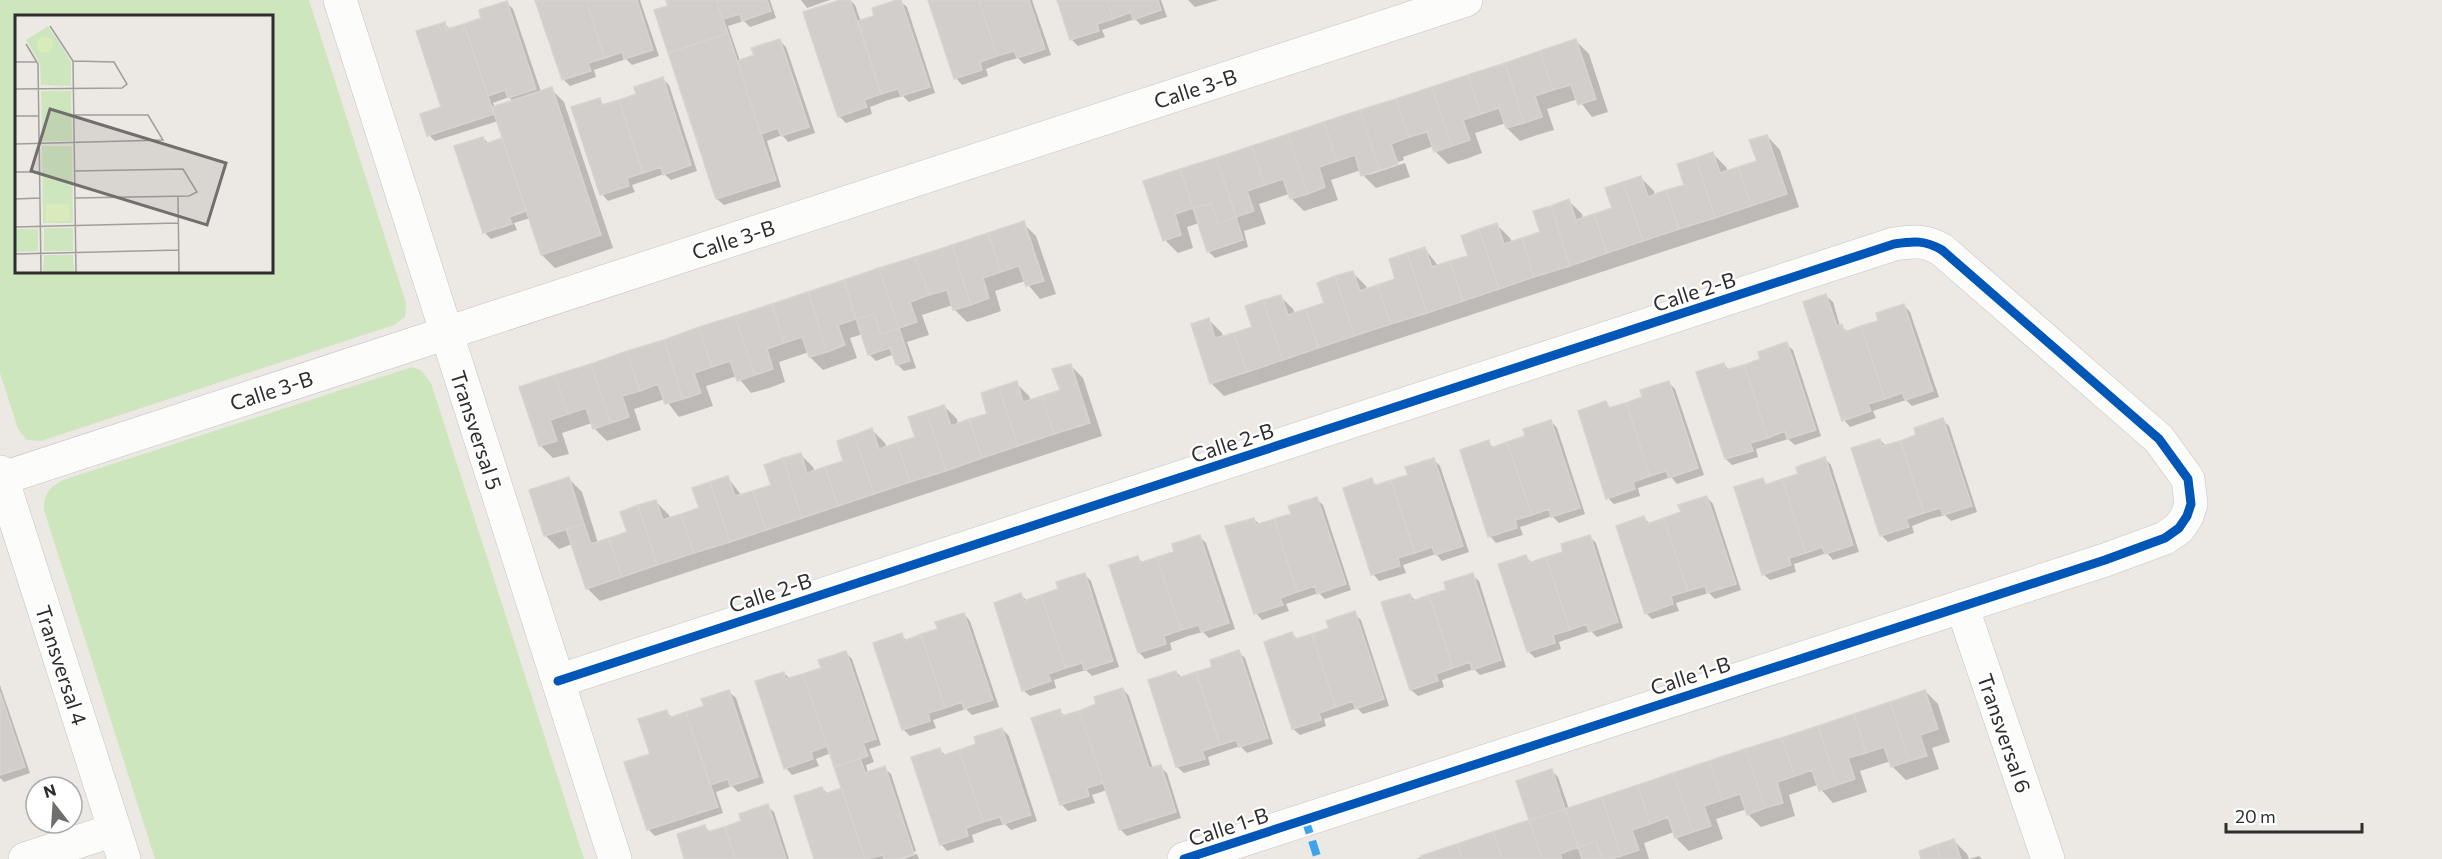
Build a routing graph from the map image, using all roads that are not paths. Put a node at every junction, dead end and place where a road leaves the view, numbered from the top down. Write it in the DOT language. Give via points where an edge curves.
graph roads {
  1 [pos="339,0"];
  2 [pos="1466,0"];
  3 [pos="1918,240"];
  4 [pos="446,333"];
  5 [pos="1,476"];
  6 [pos="1962,606"];
  7 [pos="558,681"];
  8 [pos="119,845"];
  9 [pos="25,859"];
  10 [pos="615,859"];
  11 [pos="1184,859"];
  12 [pos="2048,859"];
  1 -- 4 [label="street, Transversal 5"];
  2 -- 4 [label="street, Calle 3-B"];
  3 -- 6 [label="street, Calle 1-B" via="1942,250 2159,439 2188,479 2191,504 2187,516 2165,538"];
  3 -- 7 [label="street, Calle 2-B" via="1894,244"];
  4 -- 5 [label="street, Calle 3-B"];
  4 -- 7 [label="street, Transversal 5"];
  5 -- 8 [label="street, Transversal 4"];
  6 -- 11 [label="street, Calle 1-B"];
  6 -- 12 [label="street, Transversal 6"];
  7 -- 10 [label="street, Transversal 5"];
  8 -- 9 [label="street"];
}
